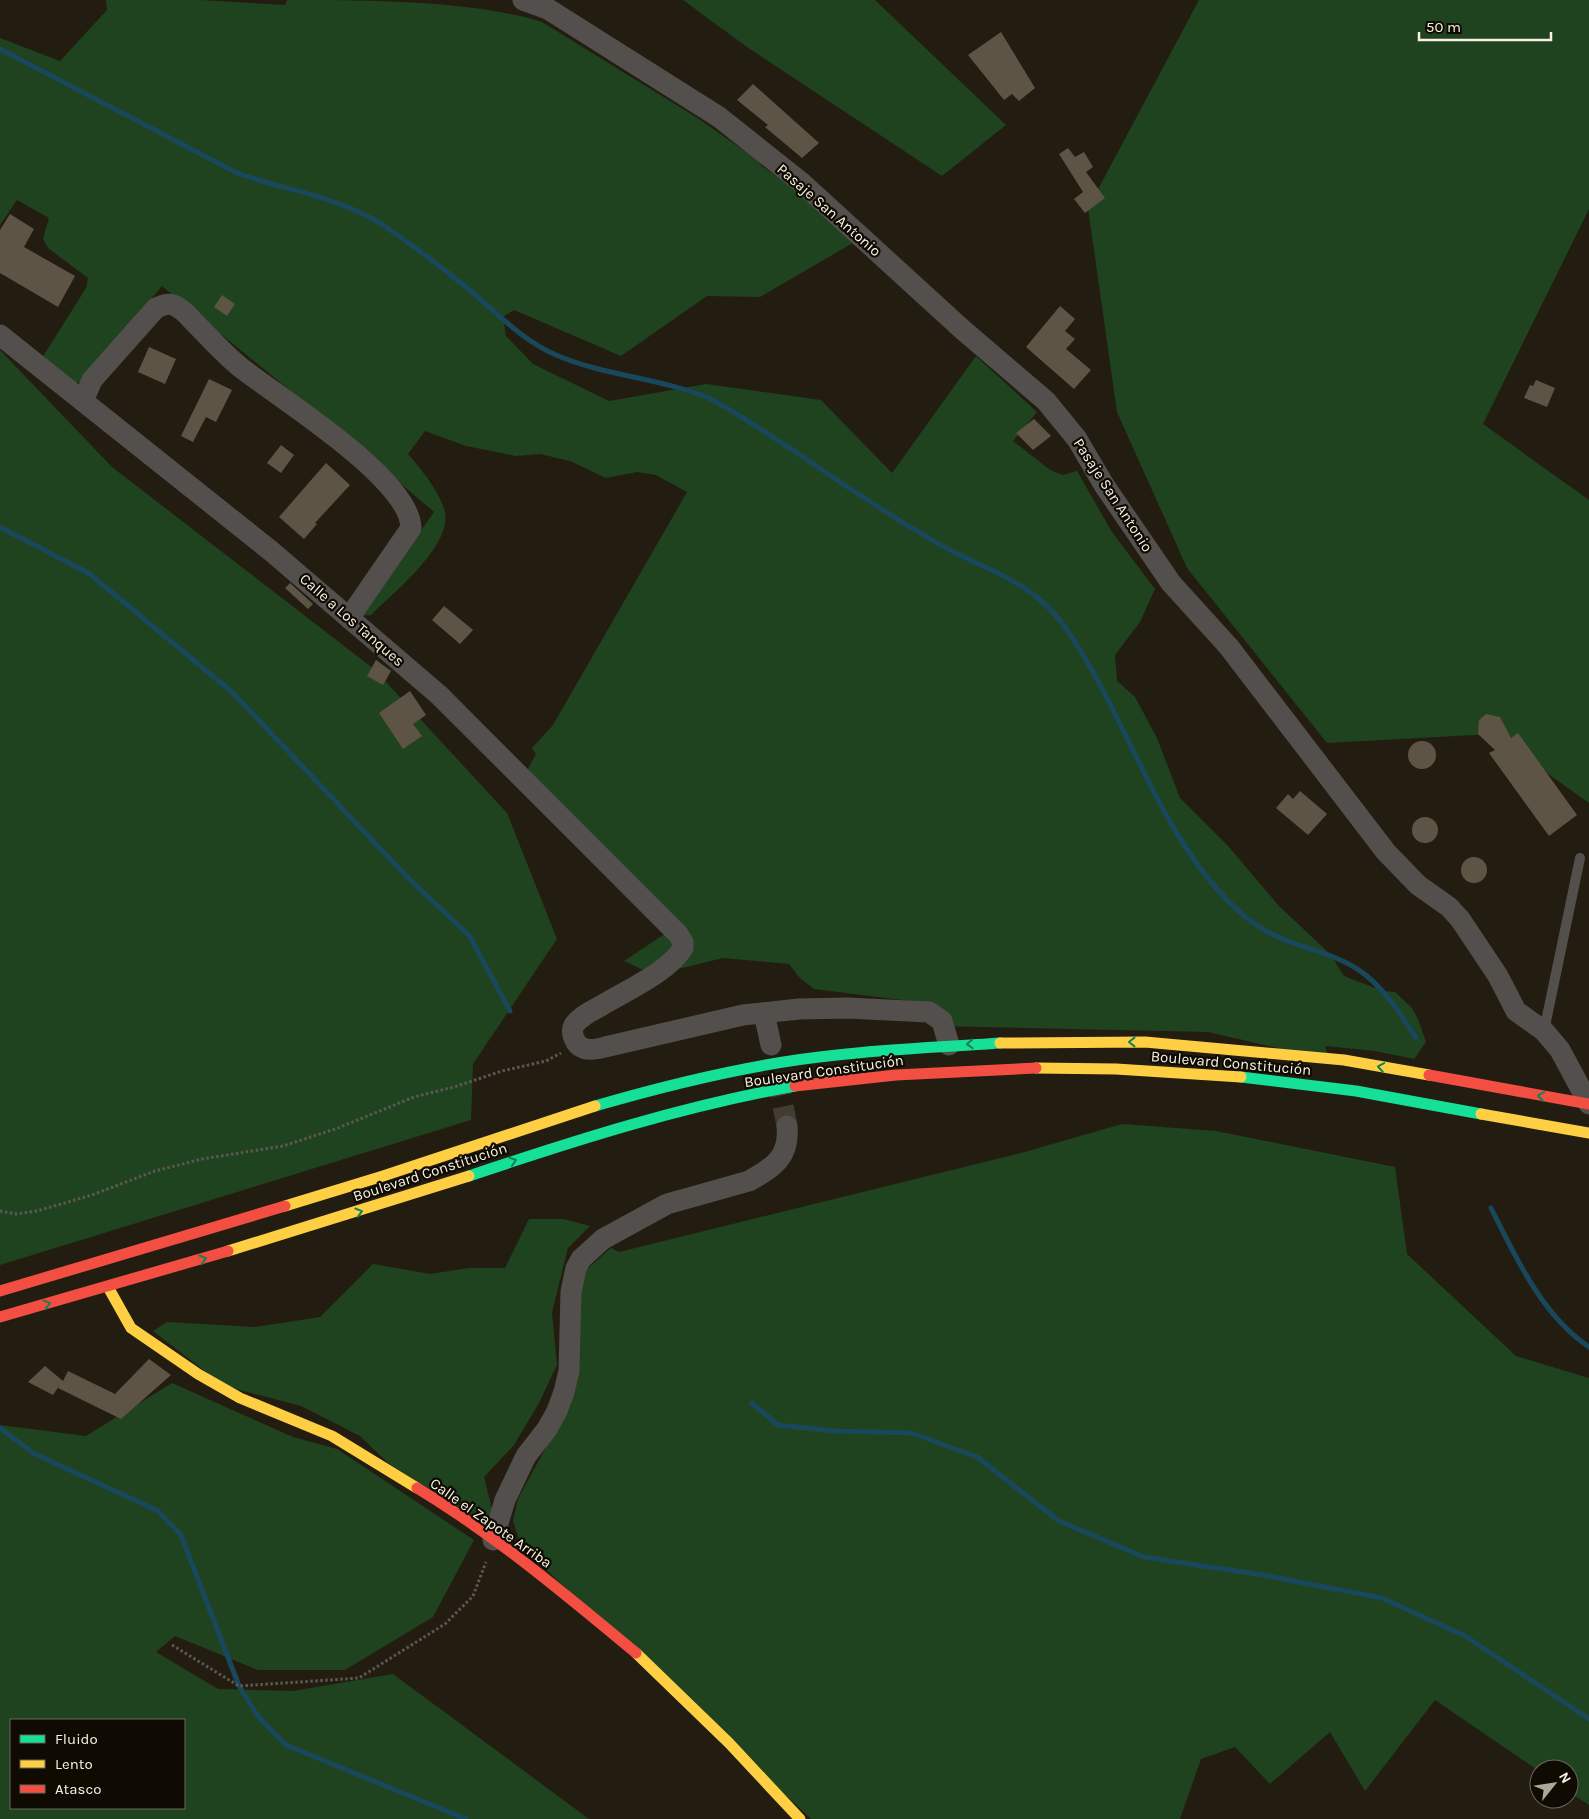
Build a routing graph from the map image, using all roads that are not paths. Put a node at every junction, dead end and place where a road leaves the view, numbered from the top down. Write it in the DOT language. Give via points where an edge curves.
graph roads {
  1 [pos="523,0"];
  2 [pos="0,335"];
  3 [pos="83,401"];
  4 [pos="349,618"];
  5 [pos="1580,858"];
  6 [pos="764,1013"];
  7 [pos="1544,1032"];
  8 [pos="771,1045"];
  9 [pos="949,1045"];
  10 [pos="1589,1104"];
  11 [pos="787,1126"];
  12 [pos="1589,1133"];
  13 [pos="108,1287"];
  14 [pos="0,1291"];
  15 [pos="0,1317"];
  16 [pos="493,1540"];
  17 [pos="800,1819"];
  1 -- 7 [label="street, Pasaje San Antonio" via="548,10 719,117 802,183 1046,401 1077,439 1104,485 1171,583 1235,654 1386,852 1418,885 1460,919 1516,1010"];
  2 -- 3 [label="street, Calle a Los Tanques"];
  3 -- 4 [label="street, Calle a Los Tanques" via="271,551"];
  3 -- 4 [label="street" via="92,380 156,308 164,304 178,307 239,366 335,436 399,497 406,508 411,528"];
  4 -- 6 [label="street, Calle a Los Tanques" via="439,695 683,942 679,956 671,963 589,1012 574,1025 572,1034 575,1042 582,1048 593,1050 713,1021"];
  5 -- 7 [label="lane"];
  6 -- 8 [label="street"];
  6 -- 9 [label="street" via="847,1008 929,1012 942,1021"];
  7 -- 10 [label="street, Pasaje San Antonio" via="1560,1050"];
  10 -- 9 [label="main road, Boulevard Constitución, one-way" via="1344,1060 1234,1049 1144,1042"];
  9 -- 14 [label="main road, Boulevard Constitución" via="765,1066 656,1088 563,1115 383,1176"];
  11 -- 16 [label="street" via="788,1139 780,1158 761,1174 749,1181 667,1204 603,1239 581,1259 571,1292 569,1371 564,1392 558,1411 526,1456 505,1500"];
  13 -- 12 [label="main road, Boulevard Constitución, one-way" via="677,1111 771,1090 879,1076 1029,1068 1173,1071 1358,1091"];
  15 -- 13 [label="main road, Boulevard Constitución, one-way"];
  13 -- 16 [label="main road, Calle el Zapote Arriba" via="131,1328 198,1374 240,1398 332,1436 442,1503"];
  16 -- 17 [label="main road, Calle el Zapote Arriba" via="539,1573 643,1659 729,1743"];
}
